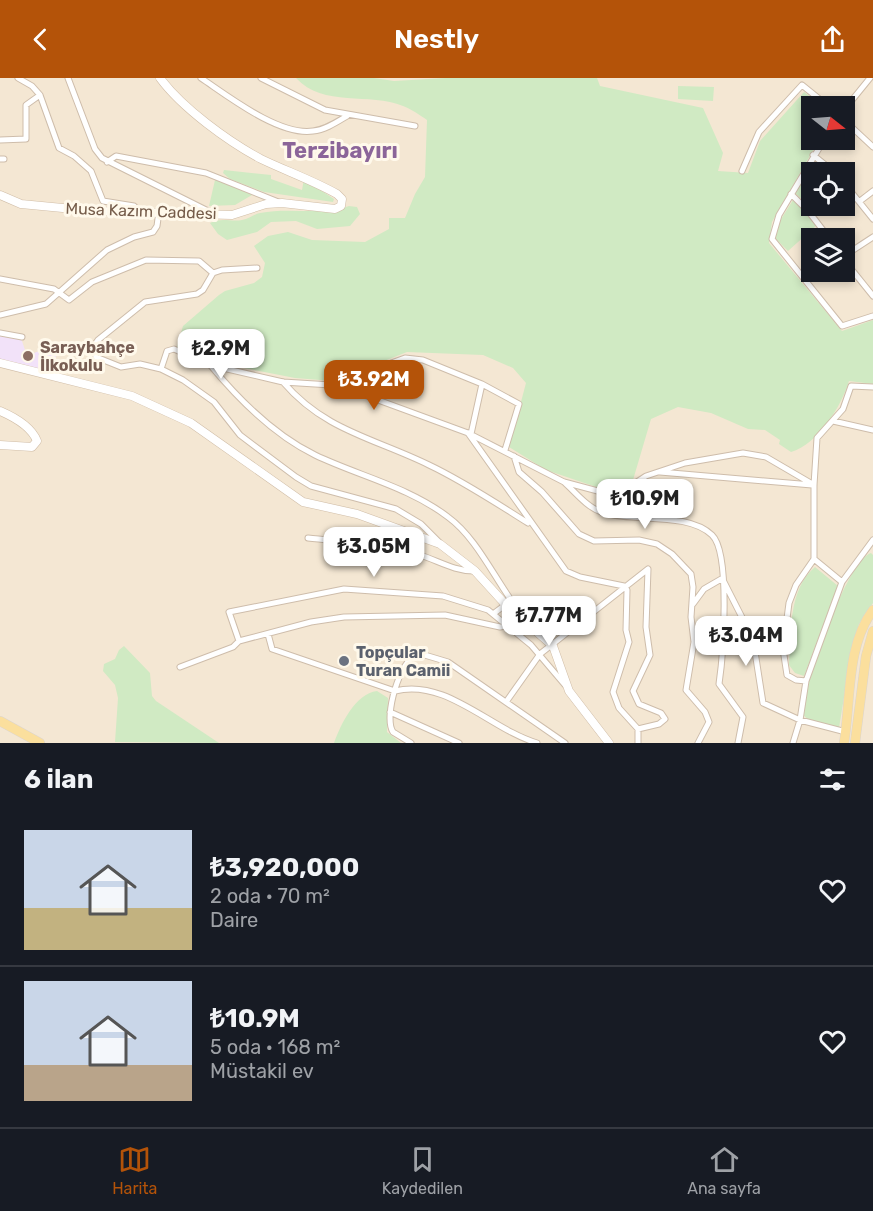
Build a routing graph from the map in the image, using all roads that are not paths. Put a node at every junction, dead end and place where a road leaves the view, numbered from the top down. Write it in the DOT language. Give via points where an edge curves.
graph roads {
  1 [pos="18,78"];
  2 [pos="68,78"];
  3 [pos="160,78"];
  4 [pos="201,78"];
  5 [pos="261,78"];
  6 [pos="870,78"];
  7 [pos="40,95"];
  8 [pos="816,96"];
  9 [pos="855,96"];
  10 [pos="347,116"];
  11 [pos="415,126"];
  12 [pos="855,130"];
  13 [pos="0,140"];
  14 [pos="873,147"];
  15 [pos="817,150"];
  16 [pos="813,155"];
  17 [pos="107,162"];
  18 [pos="822,162"];
  19 [pos="742,171"];
  20 [pos="873,191"];
  21 [pos="791,194"];
  22 [pos="0,195"];
  23 [pos="855,195"];
  24 [pos="860,201"];
  25 [pos="282,203"];
  26 [pos="139,211"];
  27 [pos="159,211"];
  28 [pos="215,214"];
  29 [pos="873,219"];
  30 [pos="822,228"];
  31 [pos="873,237"];
  32 [pos="855,250"];
  33 [pos="257,268"];
  34 [pos="855,272"];
  35 [pos="213,273"];
  36 [pos="0,279"];
  37 [pos="59,291"];
  38 [pos="873,296"];
  39 [pos="0,315"];
  40 [pos="873,316"];
  41 [pos="0,333"];
  42 [pos="22,336"];
  43 [pos="0,363"];
  44 [pos="210,365"];
  45 [pos="161,369"];
  46 [pos="283,382"];
  47 [pos="482,384"];
  48 [pos="332,385"];
  49 [pos="873,387"];
  50 [pos="0,411"];
  51 [pos="833,421"];
  52 [pos="873,430"];
  53 [pos="469,433"];
  54 [pos="0,445"];
  55 [pos="505,450"];
  56 [pos="514,455"];
  57 [pos="657,472"];
  58 [pos="564,482"];
  59 [pos="814,485"];
  60 [pos="532,525"];
  61 [pos="308,538"];
  62 [pos="873,540"];
  63 [pos="440,544"];
  64 [pos="814,559"];
  65 [pos="476,571"];
  66 [pos="723,578"];
  67 [pos="842,582"];
  68 [pos="624,586"];
  69 [pos="506,605"];
  70 [pos="691,606"];
  71 [pos="873,610"];
  72 [pos="493,614"];
  73 [pos="518,616"];
  74 [pos="506,626"];
  75 [pos="873,632"];
  76 [pos="268,634"];
  77 [pos="239,641"];
  78 [pos="553,646"];
  79 [pos="540,654"];
  80 [pos="180,667"];
  81 [pos="806,681"];
  82 [pos="395,691"];
  83 [pos="569,691"];
  84 [pos="506,702"];
  85 [pos="390,712"];
  86 [pos="800,720"];
  87 [pos="0,722"];
  88 [pos="638,729"];
  89 [pos="851,732"];
  90 [pos="40,743"];
  91 [pos="411,743"];
  92 [pos="459,743"];
  93 [pos="537,743"];
  94 [pos="565,743"];
  95 [pos="609,743"];
  96 [pos="638,743"];
  97 [pos="698,743"];
  98 [pos="738,743"];
  99 [pos="794,743"];
  100 [pos="844,743"];
  101 [pos="855,743"];
  1 -- 7 [label="street"];
  2 -- 17 [label="street" via="95,149"];
  3 -- 25 [label="main road, Musa Kazım Caddesi" via="226,136 259,158 337,194 342,202 335,209"];
  4 -- 10 [label="street" via="271,121 297,129 317,131"];
  5 -- 10 [label="street" via="315,106"];
  6 -- 9 [label="street"];
  7 -- 13 [label="street" via="26,105 26,139"];
  7 -- 26 [label="street" via="59,148 90,171 103,201 134,206"];
  8 -- 19 [label="street" via="802,85 759,132"];
  10 -- 11 [label="street"];
  12 -- 14 [label="street"];
  15 -- 16 [label="street"];
  16 -- 18 [label="street"];
  16 -- 21 [label="street"];
  17 -- 25 [label="street" via="116,156 206,172"];
  17 -- 28 [label="street"];
  20 -- 24 [label="street"];
  21 -- 30 [label="street"];
  21 -- 40 [label="street" via="774,226 774,246 842,326"];
  22 -- 26 [label="main road, Musa Kazım Caddesi" via="34,206 94,212"];
  23 -- 24 [label="street"];
  24 -- 29 [label="street"];
  25 -- 28 [label="main road, Musa Kazım Caddesi" via="242,213"];
  26 -- 27 [label="main road, Musa Kazım Caddesi"];
  27 -- 28 [label="main road, Musa Kazım Caddesi"];
  27 -- 37 [label="street" via="153,232 107,250"];
  31 -- 32 [label="street"];
  33 -- 35 [label="street"];
  34 -- 38 [label="street"];
  35 -- 37 [label="street" via="199,261 151,260 92,282 71,299 66,300"];
  35 -- 45 [label="street" via="200,292 145,302 94,344 101,361 121,367 140,364"];
  36 -- 37 [label="street"];
  37 -- 39 [label="street" via="41,307"];
  41 -- 42 [label="street"];
  43 -- 63 [label="main road" via="132,396 191,423 303,502 357,514"];
  44 -- 45 [label="street" via="170,349"];
  44 -- 46 [label="street"];
  44 -- 69 [label="street" via="236,395 292,441 386,483 449,517 509,597"];
  45 -- 63 [label="street" via="204,393 240,435 296,477 318,488 396,509 421,524"];
  46 -- 48 [label="street"];
  46 -- 60 [label="street" via="306,407 334,425 443,471"];
  47 -- 48 [label="street" via="423,360 405,358"];
  47 -- 53 [label="street"];
  47 -- 55 [label="street" via="519,404"];
  48 -- 53 [label="street"];
  49 -- 51 [label="street" via="851,386 846,405"];
  50 -- 54 [label="main road" via="17,419 37,441 32,447"];
  51 -- 52 [label="street"];
  51 -- 59 [label="street" via="817,438"];
  53 -- 55 [label="street"];
  53 -- 60 [label="street"];
  55 -- 56 [label="street"];
  56 -- 58 [label="street"];
  56 -- 70 [label="street" via="519,472 579,534 594,540 650,542 672,554 692,576"];
  57 -- 58 [label="street" via="614,494"];
  57 -- 59 [label="street"];
  57 -- 59 [label="street" via="701,459 753,453 773,460"];
  58 -- 66 [label="street" via="598,511 681,522 706,531 717,543"];
  59 -- 64 [label="street"];
  60 -- 68 [label="street" via="570,573"];
  61 -- 65 [label="street" via="420,554 451,568"];
  62 -- 67 [label="street"];
  63 -- 65 [label="main road"];
  64 -- 67 [label="street"];
  64 -- 81 [label="street" via="792,593 783,649 787,675"];
  65 -- 69 [label="main road"];
  66 -- 70 [label="street" via="704,589"];
  66 -- 86 [label="street" via="753,639 764,703"];
  66 -- 98 [label="street" via="724,649 719,684 743,717"];
  67 -- 81 [label="street"];
  68 -- 78 [label="street"];
  68 -- 88 [label="street" via="629,600 626,623 630,642 614,697"];
  68 -- 88 [label="street" via="648,569 646,627 650,655 633,691 639,704 661,713 665,719"];
  69 -- 72 [label="street"];
  69 -- 73 [label="main road"];
  70 -- 97 [label="street" via="694,642 686,690 709,722"];
  71 -- 89 [label="main road" via="858,644"];
  72 -- 74 [label="street"];
  72 -- 77 [label="street" via="483,607 443,596 344,589 229,612"];
  73 -- 74 [label="street"];
  73 -- 78 [label="main road"];
  74 -- 76 [label="street" via="488,626 445,615 344,617"];
  74 -- 79 [label="street"];
  75 -- 89 [label="main road"];
  76 -- 77 [label="street"];
  76 -- 82 [label="street" via="272,649"];
  77 -- 80 [label="street" via="233,647"];
  78 -- 79 [label="street"];
  78 -- 83 [label="main road"];
  79 -- 83 [label="street"];
  79 -- 84 [label="street"];
  81 -- 86 [label="street"];
  82 -- 84 [label="street" via="405,663 418,653 448,662"];
  82 -- 85 [label="street"];
  82 -- 93 [label="street" via="415,688 428,692"];
  83 -- 95 [label="main road"];
  84 -- 94 [label="street"];
  85 -- 91 [label="street" via="391,730"];
  85 -- 92 [label="street"];
  86 -- 89 [label="street"];
  86 -- 99 [label="street"];
  87 -- 90 [label="main road"];
  88 -- 96 [label="street"];
  89 -- 100 [label="main road"];
  89 -- 101 [label="main road"];
}
